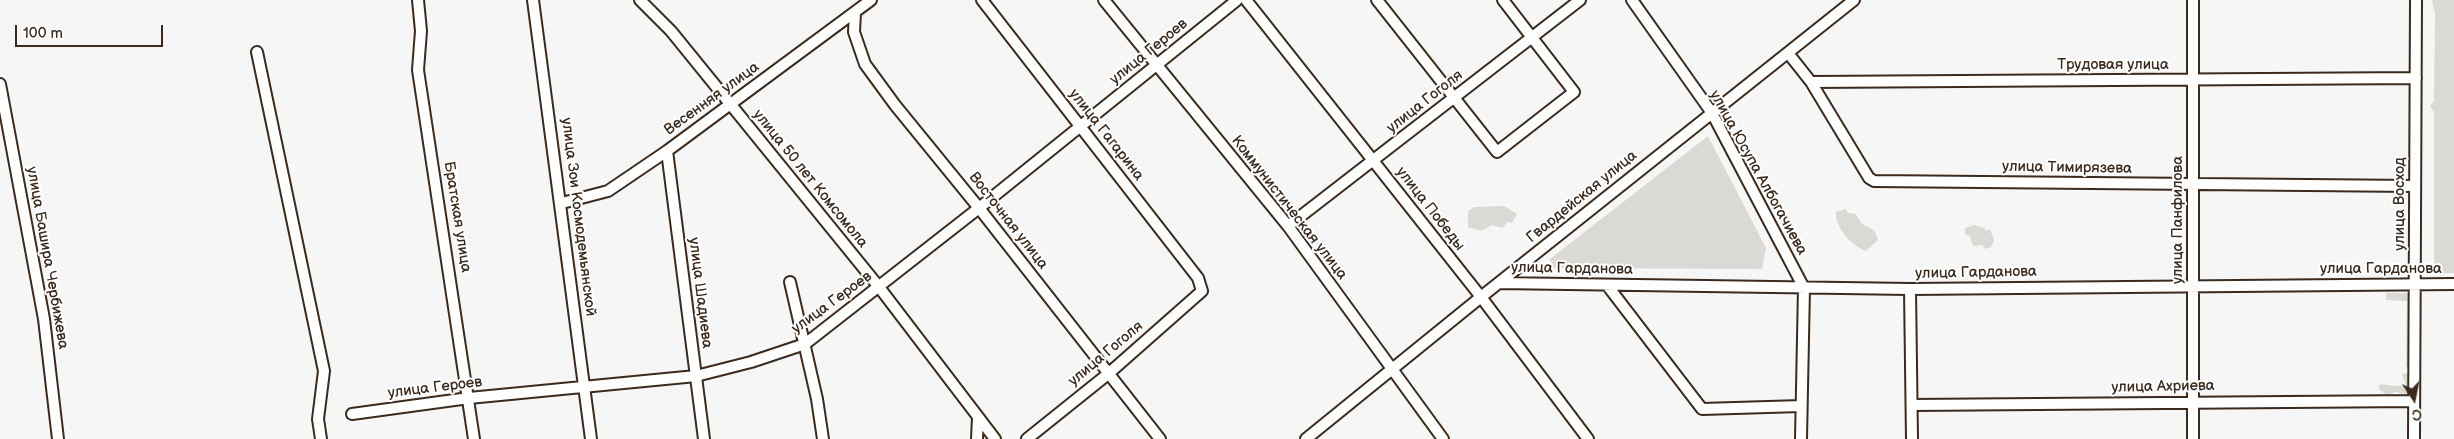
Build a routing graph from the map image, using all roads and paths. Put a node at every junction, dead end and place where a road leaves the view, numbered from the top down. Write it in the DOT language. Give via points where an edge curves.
graph roads {
  1 [pos="418,0"];
  2 [pos="533,0"];
  3 [pos="640,0"];
  4 [pos="871,0"];
  5 [pos="982,0"];
  6 [pos="1104,0"];
  7 [pos="1237,0"];
  8 [pos="1246,0"];
  9 [pos="1377,0"];
  10 [pos="1503,0"];
  11 [pos="1580,0"];
  12 [pos="1632,0"];
  13 [pos="1854,0"];
  14 [pos="2193,0"];
  15 [pos="2416,0"];
  16 [pos="855,13"];
  17 [pos="1532,37"];
  18 [pos="257,52"];
  19 [pos="1788,53"];
  20 [pos="1156,65"];
  21 [pos="2416,78"];
  22 [pos="2193,79"];
  23 [pos="1811,82"];
  24 [pos="0,84"];
  25 [pos="1453,99"];
  26 [pos="730,105"];
  27 [pos="1712,113"];
  28 [pos="1080,127"];
  29 [pos="667,151"];
  30 [pos="1373,160"];
  31 [pos="2192,184"];
  32 [pos="2416,186"];
  33 [pos="562,203"];
  34 [pos="979,208"];
  35 [pos="1288,226"];
  36 [pos="790,282"];
  37 [pos="1499,283"];
  38 [pos="2415,284"];
  39 [pos="2454,284"];
  40 [pos="1607,285"];
  41 [pos="2193,286"];
  42 [pos="879,287"];
  43 [pos="1804,288"];
  44 [pos="1910,289"];
  45 [pos="1202,291"];
  46 [pos="1481,297"];
  47 [pos="805,344"];
  48 [pos="1392,371"];
  49 [pos="1108,374"];
  50 [pos="696,376"];
  51 [pos="585,388"];
  52 [pos="469,398"];
  53 [pos="2193,401"];
  54 [pos="2414,401"];
  55 [pos="1912,405"];
  56 [pos="1801,406"];
  57 [pos="352,414"];
  58 [pos="978,417"];
  59 [pos="1313,437"];
  60 [pos="58,439"];
  61 [pos="321,439"];
  62 [pos="474,439"];
  63 [pos="592,439"];
  64 [pos="704,439"];
  65 [pos="823,439"];
  66 [pos="977,439"];
  67 [pos="995,439"];
  68 [pos="1027,439"];
  69 [pos="1160,439"];
  70 [pos="1444,439"];
  71 [pos="1588,439"];
  72 [pos="1801,439"];
  73 [pos="1912,439"];
  74 [pos="2194,439"];
  75 [pos="2414,439"];
  1 -- 52 [label="street, Братская улица" via="421,31 418,70"];
  2 -- 33 [label="street, улица Зои Космодемьянской"];
  3 -- 26 [label="street, улица 50 лет Комсомола" via="671,31"];
  4 -- 16 [label="street, Весенняя улица"];
  5 -- 28 [label="street, улица Гагарина"];
  6 -- 20 [label="street, Коммунистическая улица"];
  7 -- 20 [label="street, улица Героев"];
  8 -- 30 [label="street, улица Победы"];
  9 -- 25 [label="street"];
  10 -- 17 [label="street"];
  11 -- 17 [label="street, улица Гоголя"];
  12 -- 27 [label="street, улица Юсупа Албогачиева"];
  13 -- 19 [label="street, Гвардейская улица"];
  14 -- 22 [label="street, улица Панфилова"];
  15 -- 21 [label="street, улица Восход"];
  16 -- 26 [label="street, Весенняя улица"];
  16 -- 34 [label="street, Восточная улица" via="854,32 865,64"];
  17 -- 25 [label="street, улица Гоголя"];
  17 -- 25 [label="street" via="1574,92 1497,152"];
  18 -- 61 [label="street" via="324,371 318,419"];
  19 -- 23 [label="street, улица Тимирязева"];
  19 -- 27 [label="street, Гвардейская улица"];
  20 -- 28 [label="street, улица Героев"];
  20 -- 35 [label="street, Коммунистическая улица"];
  21 -- 22 [label="street, Трудовая улица"];
  21 -- 32 [label="street, улица Восход"];
  22 -- 23 [label="street, Трудовая улица"];
  22 -- 31 [label="street, улица Панфилова"];
  23 -- 31 [label="street, улица Тимирязева" via="1868,178 1874,181"];
  24 -- 60 [label="street, улица Башира Чербижева" via="44,319"];
  25 -- 30 [label="street, улица Гоголя"];
  26 -- 29 [label="street, Весенняя улица"];
  26 -- 42 [label="street, улица 50 лет Комсомола"];
  27 -- 37 [label="street, Гвардейская улица"];
  27 -- 43 [label="street, улица Юсупа Албогачиева"];
  28 -- 34 [label="street, улица Героев"];
  28 -- 45 [label="street, улица Гагарина" via="1198,278"];
  29 -- 33 [label="street, Весенняя улица" via="608,191"];
  29 -- 50 [label="street, улица Шадиева"];
  30 -- 35 [label="street, улица Гоголя"];
  30 -- 46 [label="street, улица Победы"];
  31 -- 32 [label="street, улица Тимирязева"];
  31 -- 41 [label="street, улица Панфилова"];
  32 -- 38 [label="street, улица Восход"];
  33 -- 51 [label="street, улица Зои Космодемьянской"];
  34 -- 42 [label="street, улица Героев"];
  34 -- 49 [label="street, Восточная улица"];
  35 -- 48 [label="street, Коммунистическая улица"];
  36 -- 47 [label="street"];
  37 -- 40 [label="street, улица Гарданова"];
  37 -- 46 [label="street, Гвардейская улица"];
  38 -- 39 [label="street, улица Гарданова"];
  38 -- 41 [label="street, улица Гарданова"];
  38 -- 54 [label="street, улица Восход"];
  40 -- 43 [label="street, улица Гарданова"];
  40 -- 56 [label="street" via="1702,410"];
  41 -- 44 [label="street, улица Гарданова"];
  41 -- 53 [label="street, улица Панфилова"];
  42 -- 47 [label="street, улица Героев"];
  42 -- 58 [label="street, улица 50 лет Комсомола"];
  43 -- 44 [label="street, улица Гарданова"];
  43 -- 56 [label="street"];
  44 -- 55 [label="street"];
  45 -- 49 [label="street, улица Гоголя"];
  46 -- 48 [label="street, Гвардейская улица"];
  46 -- 71 [label="street, улица Победы"];
  47 -- 50 [label="street, улица Героев"];
  47 -- 65 [label="street" via="818,399"];
  48 -- 59 [label="street, Гвардейская улица"];
  48 -- 70 [label="street, Коммунистическая улица"];
  49 -- 68 [label="street, улица Гоголя"];
  49 -- 69 [label="street, Восточная улица"];
  50 -- 51 [label="street, улица Героев"];
  50 -- 64 [label="street, улица Шадиева"];
  51 -- 52 [label="street, улица Героев"];
  51 -- 63 [label="street, улица Зои Космодемьянской"];
  52 -- 57 [label="street, улица Героев"];
  52 -- 62 [label="street, Братская улица"];
  53 -- 54 [label="street, улица Ахриева"];
  53 -- 55 [label="street, улица Ахриева"];
  53 -- 74 [label="street, улица Панфилова"];
  54 -- 75 [label="street, улица Восход"];
  55 -- 73 [label="street"];
  56 -- 72 [label="street"];
  58 -- 66 [label="street"];
  58 -- 67 [label="street, улица 50 лет Комсомола"];
}
